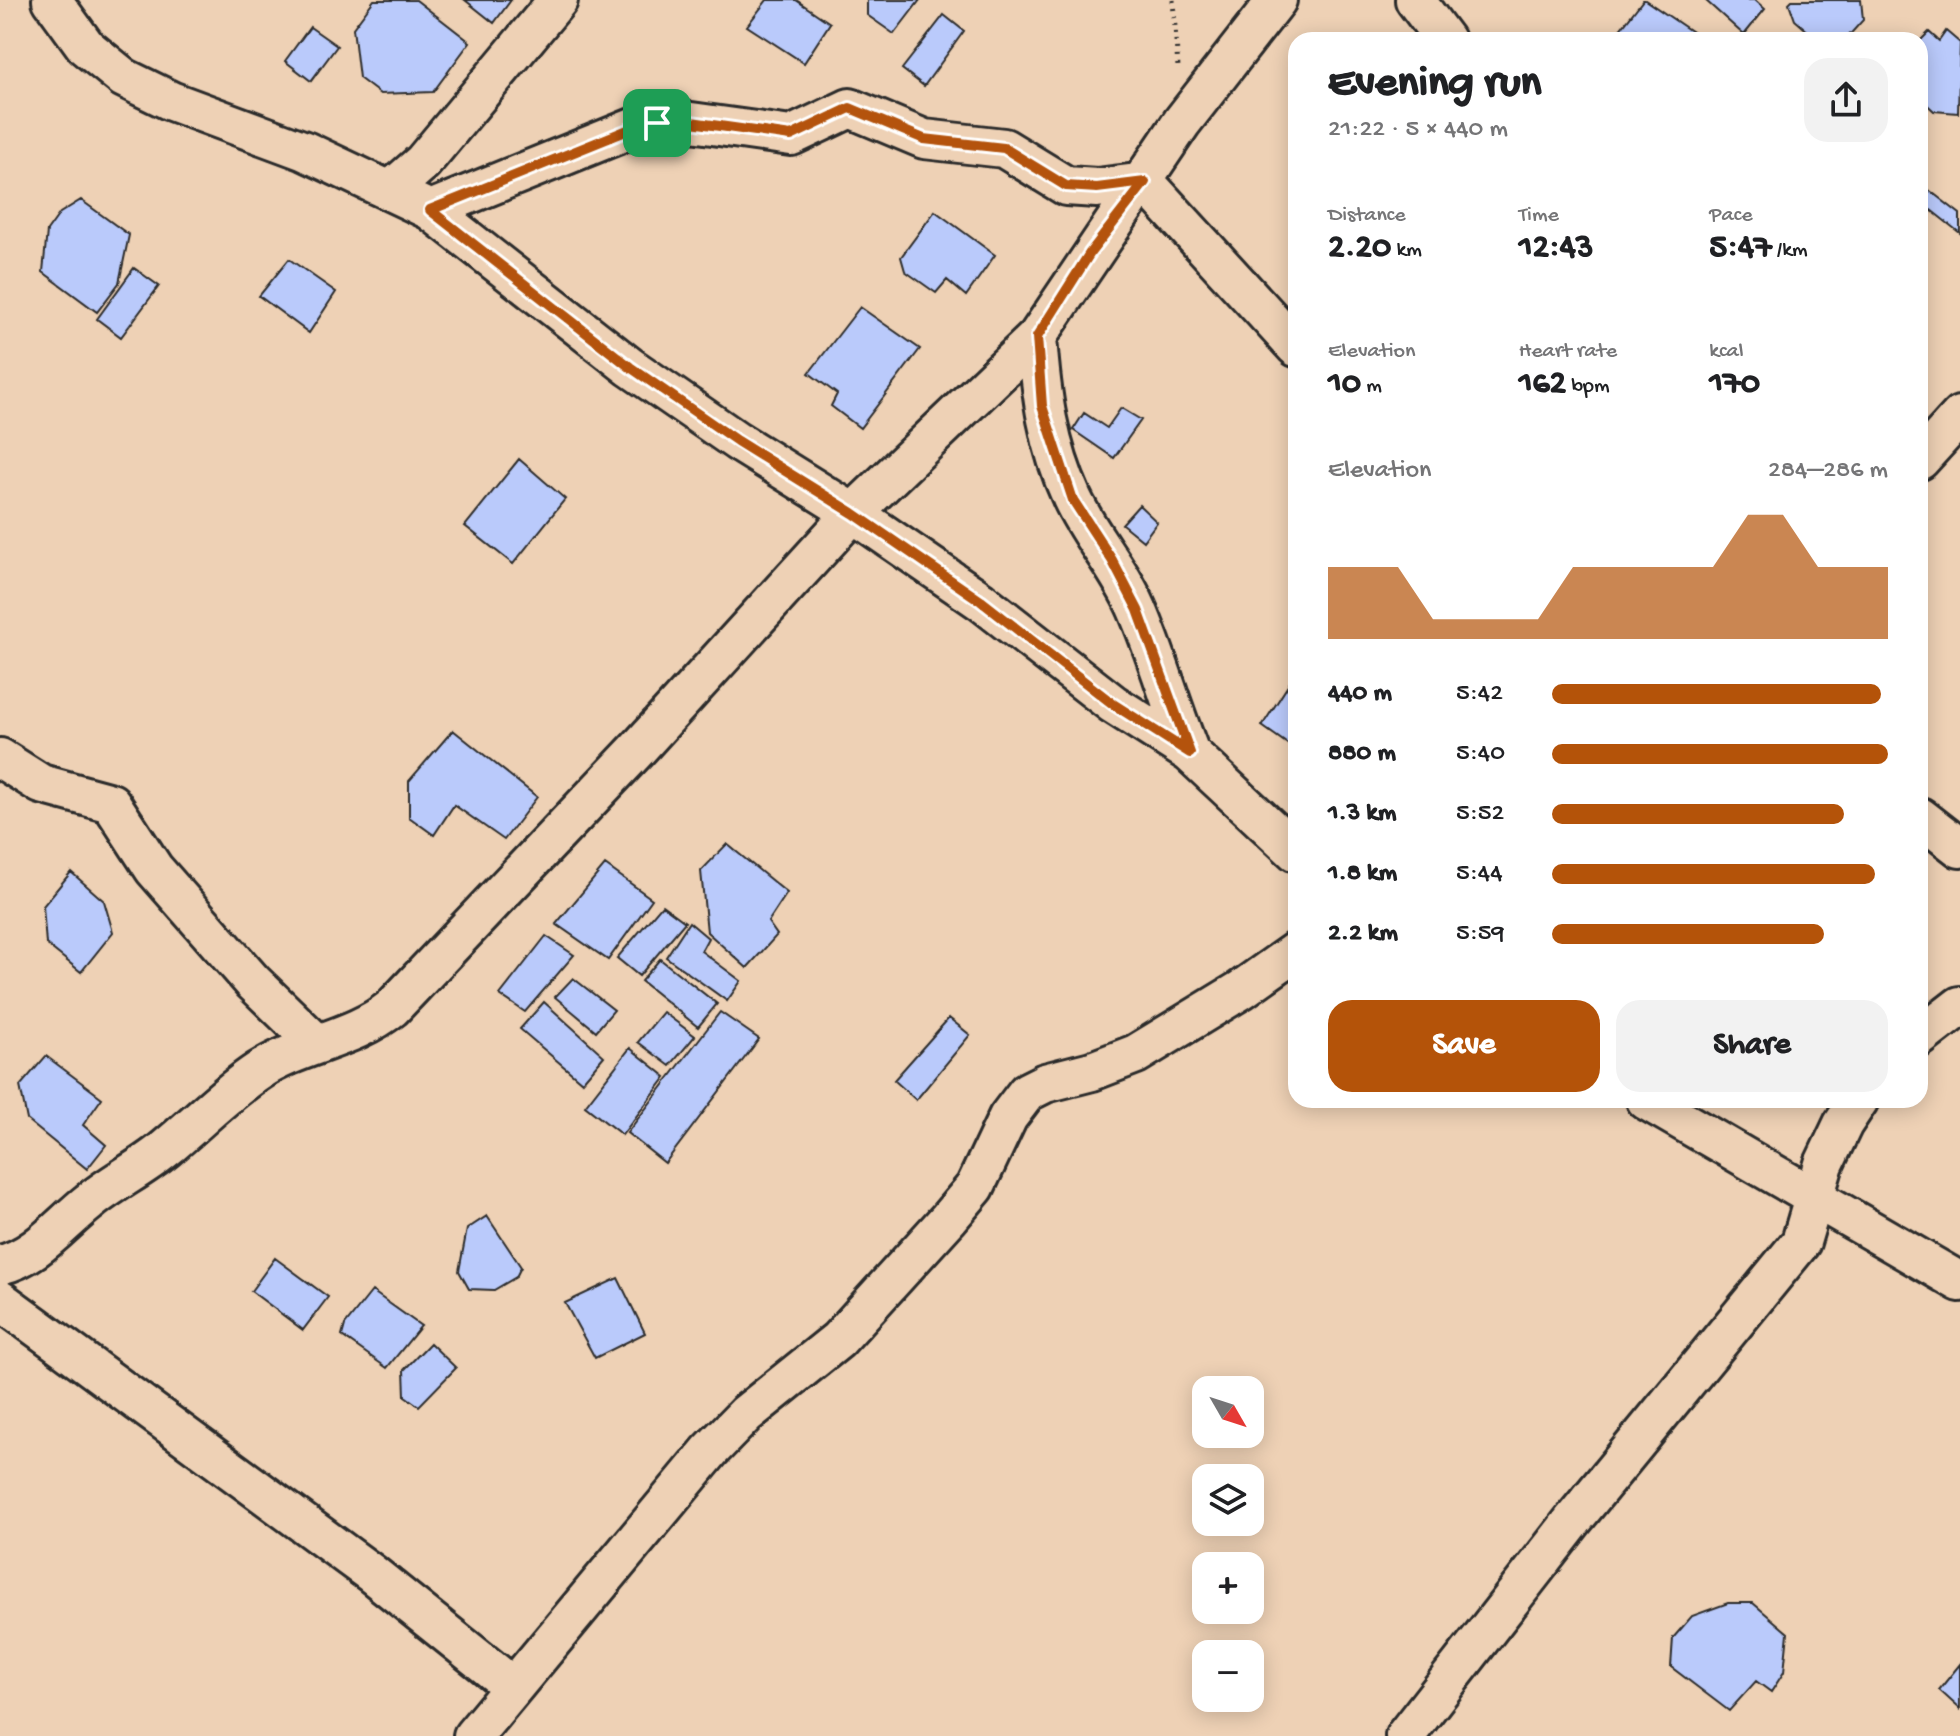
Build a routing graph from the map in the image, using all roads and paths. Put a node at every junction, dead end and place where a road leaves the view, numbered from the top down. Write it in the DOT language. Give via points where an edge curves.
graph roads {
  1 [pos="52,0"];
  2 [pos="558,0"];
  3 [pos="1173,0"];
  4 [pos="1277,0"];
  5 [pos="1415,0"];
  6 [pos="1439,32"];
  7 [pos="1182,122"];
  8 [pos="1145,182"];
  9 [pos="391,190"];
  10 [pos="430,210"];
  11 [pos="1037,337"];
  12 [pos="1288,338"];
  13 [pos="1960,416"];
  14 [pos="1928,444"];
  15 [pos="853,513"];
  16 [pos="1190,753"];
  17 [pos="0,758"];
  18 [pos="1928,823"];
  19 [pos="1288,845"];
  20 [pos="1960,848"];
  21 [pos="1288,957"];
  22 [pos="1960,1006"];
  23 [pos="1928,1031"];
  24 [pos="316,1043"];
  25 [pos="1660,1108"];
  26 [pos="1854,1108"];
  27 [pos="1813,1195"];
  28 [pos="0,1265"];
  29 [pos="1960,1282"];
  30 [pos="0,1300"];
  31 [pos="512,1686"];
  32 [pos="473,1736"];
  33 [pos="1405,1736"];
  1 -- 9 [label="street" via="86,47 124,78"];
  2 -- 9 [label="street" via="423,162"];
  3 -- 7 [label="path"];
  4 -- 7 [label="street"];
  5 -- 6 [label="street"];
  7 -- 8 [label="street"];
  8 -- 10 [label="street" via="1066,186 1004,148 924,139 850,108 791,136 684,121 633,128"];
  8 -- 11 [label="street" via="1090,253"];
  8 -- 12 [label="street"];
  9 -- 10 [label="street"];
  10 -- 15 [label="street" via="630,367"];
  11 -- 15 [label="street"];
  11 -- 16 [label="street" via="1042,406 1055,456 1073,500 1138,610"];
  13 -- 14 [label="street"];
  15 -- 16 [label="street" via="981,601 1113,704"];
  15 -- 24 [label="street" via="392,1008 366,1026"];
  16 -- 19 [label="street"];
  17 -- 24 [label="street" via="41,784 111,803 154,869 253,982"];
  18 -- 20 [label="street"];
  21 -- 31 [label="street" via="1136,1054 1027,1092 1008,1117 975,1187 948,1219 838,1340 746,1414 710,1451"];
  22 -- 23 [label="street"];
  24 -- 28 [label="street" via="218,1100 163,1151 75,1213 44,1242"];
  25 -- 27 [label="street"];
  26 -- 27 [label="street"];
  27 -- 29 [label="street"];
  27 -- 33 [label="street" via="1801,1242"];
  30 -- 31 [label="street" via="371,1573"];
  31 -- 32 [label="street"];
}
